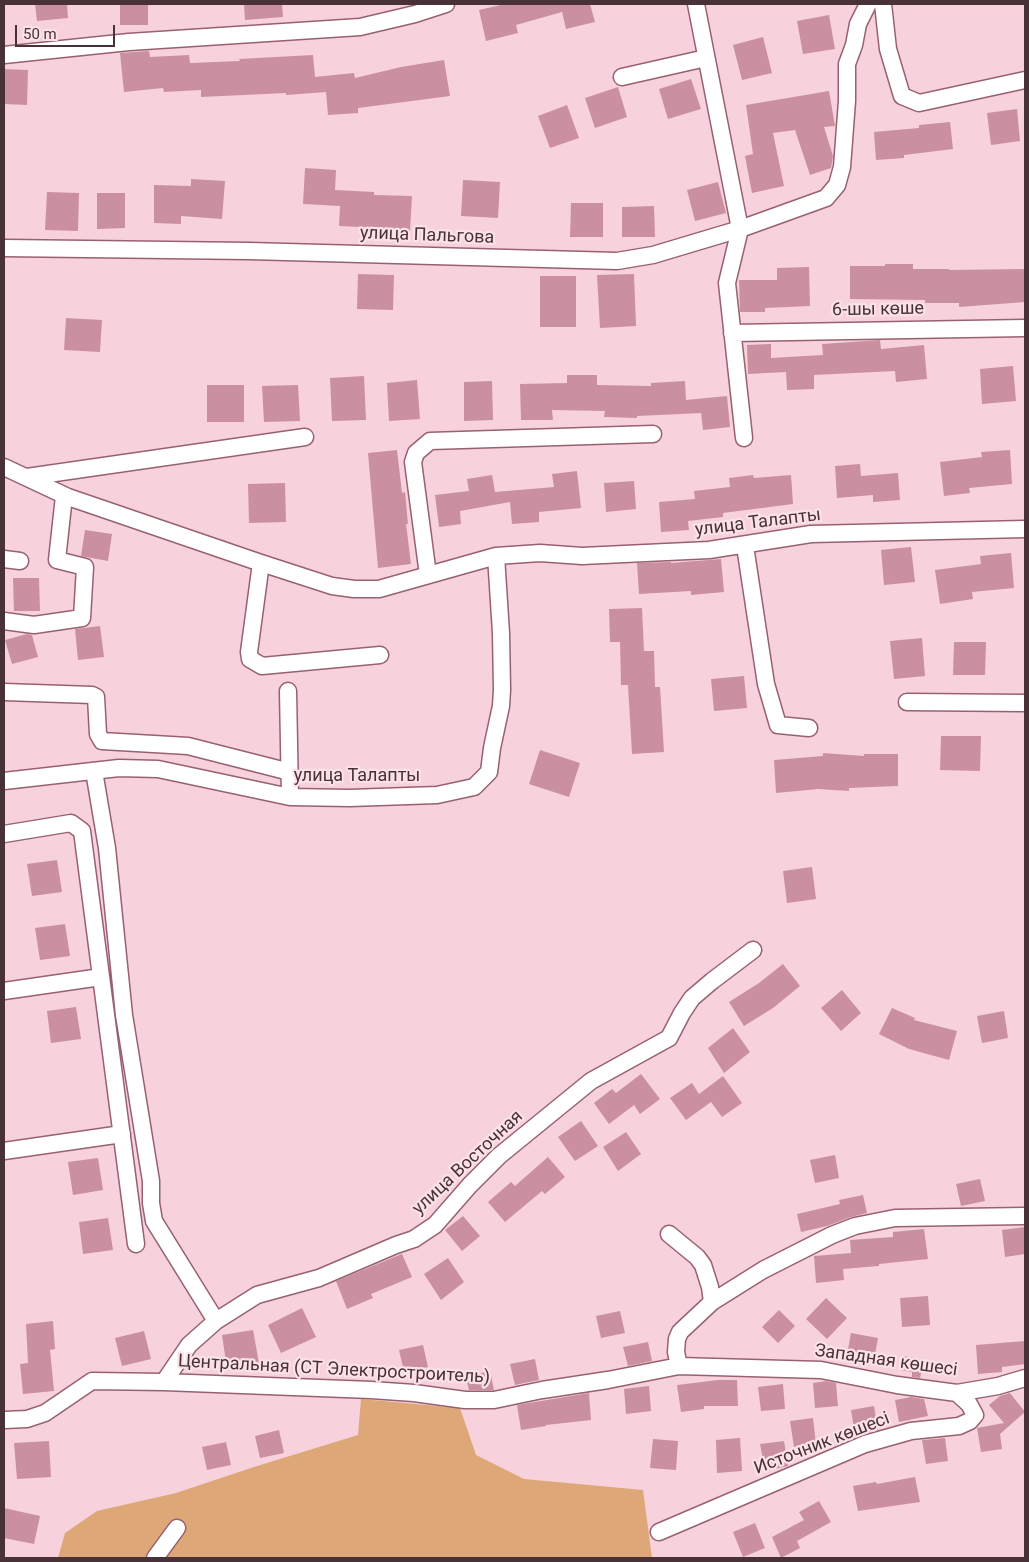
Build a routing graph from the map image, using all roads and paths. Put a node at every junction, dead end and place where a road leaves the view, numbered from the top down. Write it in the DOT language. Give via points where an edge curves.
graph roads {
  1 [pos="446,4"];
  2 [pos="696,4"];
  3 [pos="868,4"];
  4 [pos="883,4"];
  5 [pos="4,55"];
  6 [pos="706,58"];
  7 [pos="622,77"];
  8 [pos="1025,80"];
  9 [pos="740,230"];
  10 [pos="4,248"];
  11 [pos="1025,328"];
  12 [pos="732,333"];
  13 [pos="653,434"];
  14 [pos="305,437"];
  15 [pos="744,438"];
  16 [pos="4,467"];
  17 [pos="27,477"];
  18 [pos="64,496"];
  19 [pos="1025,529"];
  20 [pos="745,546"];
  21 [pos="496,556"];
  22 [pos="4,559"];
  23 [pos="20,561"];
  24 [pos="261,563"];
  25 [pos="428,575"];
  26 [pos="4,620"];
  27 [pos="380,655"];
  28 [pos="288,691"];
  29 [pos="4,692"];
  30 [pos="907,702"];
  31 [pos="1025,703"];
  32 [pos="809,728"];
  33 [pos="94,771"];
  34 [pos="290,772"];
  35 [pos="4,781"];
  36 [pos="290,797"];
  37 [pos="4,834"];
  38 [pos="753,950"];
  39 [pos="102,977"];
  40 [pos="4,992"];
  41 [pos="122,1134"];
  42 [pos="4,1151"];
  43 [pos="1025,1216"];
  44 [pos="669,1234"];
  45 [pos="136,1244"];
  46 [pos="712,1302"];
  47 [pos="216,1321"];
  48 [pos="680,1366"];
  49 [pos="1025,1378"];
  50 [pos="164,1382"];
  51 [pos="957,1393"];
  52 [pos="4,1420"];
  53 [pos="177,1528"];
  54 [pos="659,1532"];
  55 [pos="155,1558"];
  1 -- 5 [label="street" via="360,27 129,42"];
  2 -- 6 [label="street"];
  3 -- 9 [label="street, улица Пальгова" via="858,24 847,64 842,167 837,185 826,198"];
  4 -- 8 [label="street" via="888,49 902,96 919,103"];
  6 -- 7 [label="street"];
  6 -- 9 [label="street"];
  9 -- 10 [label="street, улица Пальгова" via="653,256 618,261"];
  9 -- 12 [label="street" via="728,283"];
  11 -- 12 [label="street, 6-шы көше"];
  12 -- 15 [label="street"];
  13 -- 25 [label="street" via="430,441 416,453 413,462"];
  14 -- 17 [label="street"];
  16 -- 17 [label="street, улица Талапты"];
  17 -- 18 [label="street, улица Талапты"];
  18 -- 24 [label="street, улица Талапты"];
  18 -- 26 [label="street" via="57,560 85,567 82,618 34,625"];
  19 -- 20 [label="street, улица Талапты" via="811,534"];
  20 -- 21 [label="street, улица Талапты" via="582,556 540,553"];
  20 -- 32 [label="street" via="766,684 778,724"];
  21 -- 25 [label="street, улица Талапты"];
  21 -- 36 [label="street, улица Талапты" via="502,633 502,690 489,772 474,787 437,795"];
  22 -- 23 [label="street"];
  24 -- 25 [label="street, улица Талапты" via="343,588 378,589"];
  24 -- 27 [label="street" via="250,659 262,666"];
  28 -- 34 [label="street"];
  29 -- 34 [label="street" via="92,694 96,697 98,734 102,741 188,746"];
  30 -- 31 [label="street"];
  33 -- 35 [label="street, улица Талапты"];
  33 -- 36 [label="street, улица Талапты" via="158,768"];
  33 -- 47 [label="street" via="107,848 124,1015 151,1181 154,1221"];
  34 -- 36 [label="street"];
  37 -- 39 [label="street" via="71,823 82,831"];
  38 -- 47 [label="street, улица Восточная" via="692,998 669,1038 591,1081 500,1156 435,1226 414,1239 319,1278 257,1295"];
  39 -- 40 [label="street"];
  39 -- 41 [label="street"];
  41 -- 42 [label="street"];
  41 -- 45 [label="street"];
  43 -- 46 [label="street" via="895,1218 855,1226 763,1270"];
  44 -- 46 [label="street" via="703,1265"];
  46 -- 48 [label="street" via="680,1332 676,1352"];
  47 -- 50 [label="street, улица Восточная" via="189,1345"];
  48 -- 50 [label="street, Центральная (СТ Электростроитель)" via="494,1400 371,1390"];
  48 -- 51 [label="street, Западная көшесі" via="821,1370"];
  49 -- 51 [label="street, Западная көшесі"];
  50 -- 52 [label="street, Центральная (СТ Электростроитель)" via="92,1381 45,1413 27,1419"];
  51 -- 54 [label="street, Источник көшесі" via="975,1415 970,1421 959,1426 911,1431 865,1444"];
  53 -- 55 [label="street"];
}
